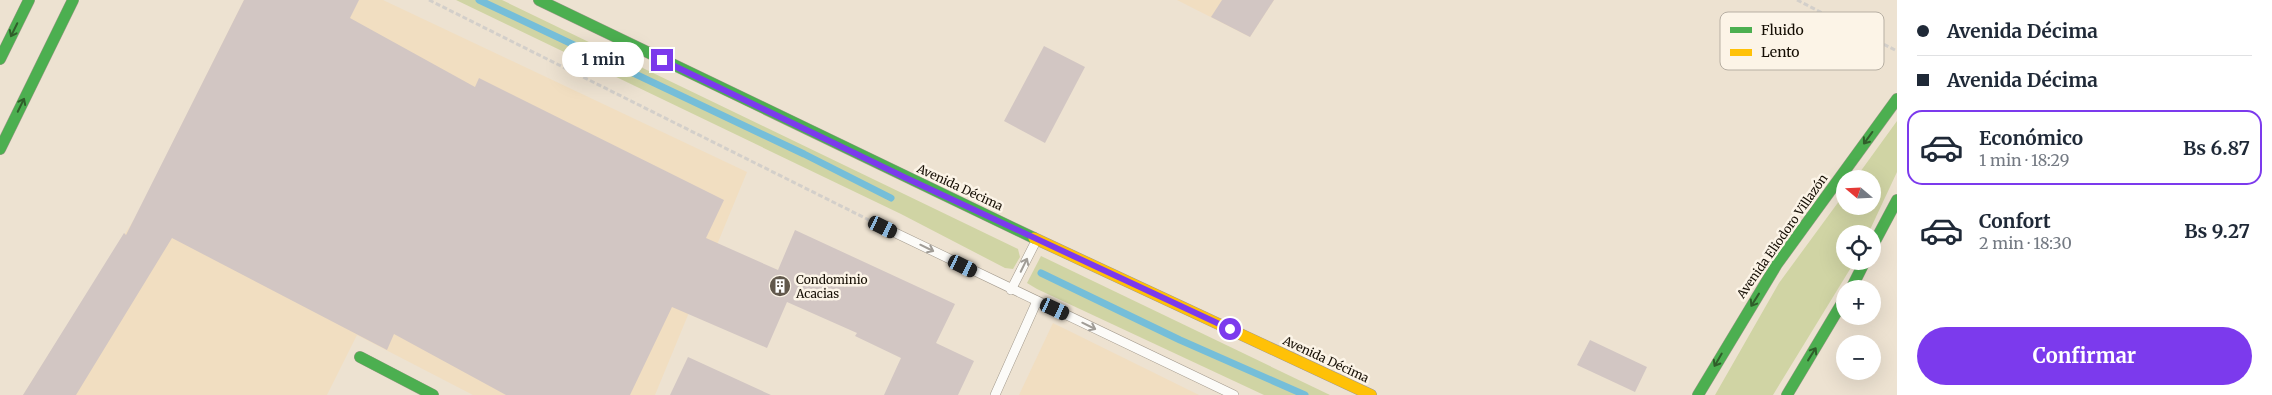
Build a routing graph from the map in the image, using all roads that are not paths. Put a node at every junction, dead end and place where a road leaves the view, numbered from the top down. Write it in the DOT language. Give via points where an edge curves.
graph roads {
  1 [pos="29,0"];
  2 [pos="73,0"];
  3 [pos="539,0"];
  4 [pos="0,60"];
  5 [pos="1897,99"];
  6 [pos="0,149"];
  7 [pos="1897,200"];
  8 [pos="883,227"];
  9 [pos="1881,230"];
  10 [pos="1037,239"];
  11 [pos="1012,290"];
  12 [pos="1037,301"];
  13 [pos="1836,313"];
  14 [pos="360,357"];
  15 [pos="434,395"];
  16 [pos="994,395"];
  17 [pos="1234,395"];
  18 [pos="1370,395"];
  19 [pos="1698,395"];
  20 [pos="1787,395"];
  1 -- 4 [label="main road, one-way"];
  6 -- 2 [label="main road, one-way"];
  3 -- 10 [label="main road, Avenida Décima"];
  5 -- 19 [label="main road, Avenida Eliodoro Villazón, one-way" via="1777,264"];
  7 -- 9 [label="main road"];
  8 -- 11 [label="lane, one-way"];
  11 -- 10 [label="lane, one-way"];
  10 -- 18 [label="main road, Avenida Décima"];
  11 -- 12 [label="lane"];
  12 -- 16 [label="lane"];
  12 -- 17 [label="lane, one-way"];
  20 -- 13 [label="main road, one-way"];
  14 -- 15 [label="main road"];
}
